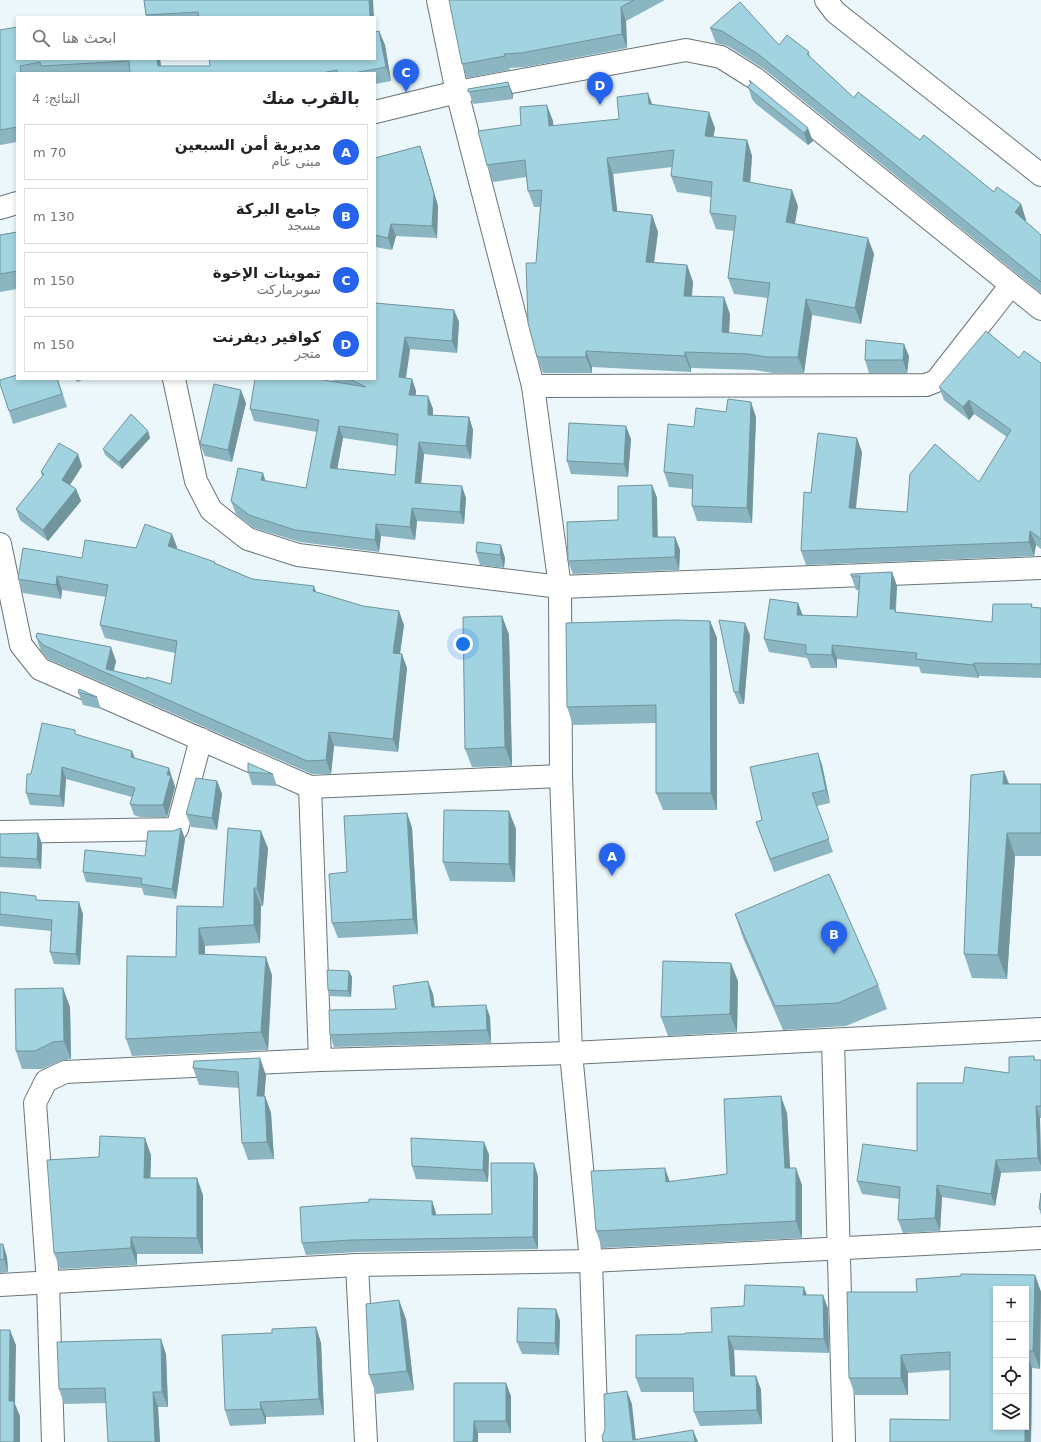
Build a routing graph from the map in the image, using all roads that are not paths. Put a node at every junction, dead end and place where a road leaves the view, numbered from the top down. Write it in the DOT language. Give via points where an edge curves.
graph roads {
  1 [pos="438,0"];
  2 [pos="826,0"];
  3 [pos="457,92"];
  4 [pos="376,112"];
  5 [pos="1041,176"];
  6 [pos="16,203"];
  7 [pos="0,208"];
  8 [pos="1011,284"];
  9 [pos="1041,309"];
  10 [pos="174,380"];
  11 [pos="533,386"];
  12 [pos="0,544"];
  13 [pos="1041,568"];
  14 [pos="560,587"];
  15 [pos="201,739"];
  16 [pos="561,776"];
  17 [pos="310,787"];
  18 [pos="0,832"];
  19 [pos="1041,1029"];
  20 [pos="833,1040"];
  21 [pos="571,1053"];
  22 [pos="320,1060"];
  23 [pos="1041,1238"];
  24 [pos="838,1249"];
  25 [pos="590,1261"];
  26 [pos="357,1266"];
  27 [pos="48,1283"];
  28 [pos="0,1285"];
  29 [pos="53,1442"];
  30 [pos="366,1442"];
  31 [pos="597,1442"];
  32 [pos="844,1442"];
  1 -- 3 [label="street"];
  2 -- 5 [label="street" via="834,12"];
  3 -- 4 [label="street"];
  3 -- 8 [label="street" via="686,50 721,57 756,79"];
  3 -- 11 [label="street"];
  6 -- 7 [label="street"];
  8 -- 9 [label="street"];
  8 -- 11 [label="street" via="936,381 926,386"];
  10 -- 14 [label="street" via="196,481 211,510 248,539 298,555"];
  11 -- 14 [label="street"];
  12 -- 15 [label="street" via="21,645 40,669"];
  13 -- 14 [label="street"];
  14 -- 16 [label="street"];
  15 -- 17 [label="street"];
  15 -- 18 [label="street" via="176,829"];
  16 -- 17 [label="street"];
  16 -- 21 [label="street"];
  17 -- 22 [label="street"];
  19 -- 20 [label="street"];
  20 -- 21 [label="street"];
  20 -- 24 [label="street"];
  21 -- 22 [label="street"];
  21 -- 25 [label="street"];
  22 -- 27 [label="street" via="65,1072 46,1081 35,1103"];
  23 -- 24 [label="street"];
  24 -- 25 [label="street"];
  24 -- 32 [label="street"];
  25 -- 26 [label="street"];
  25 -- 31 [label="street"];
  26 -- 27 [label="street"];
  26 -- 30 [label="street"];
  27 -- 28 [label="street"];
  27 -- 29 [label="street"];
}
